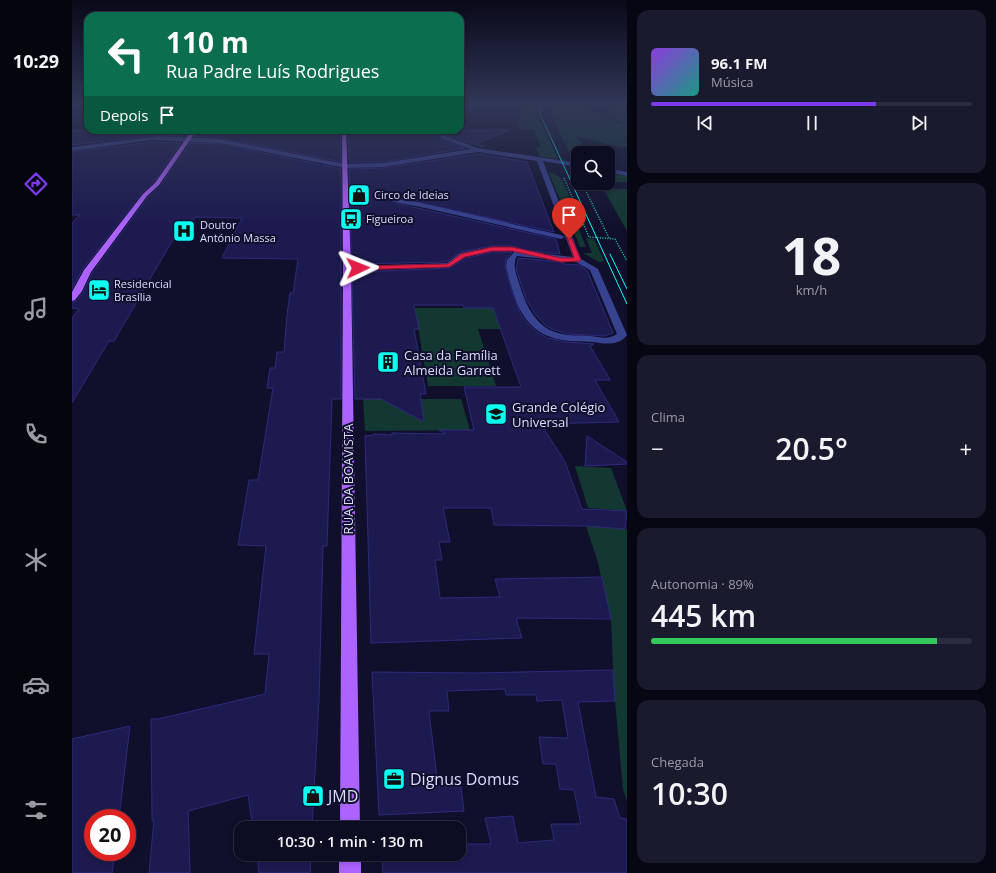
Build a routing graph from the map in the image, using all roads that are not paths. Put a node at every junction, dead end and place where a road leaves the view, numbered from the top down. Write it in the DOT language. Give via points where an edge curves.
graph roads {
  1 [pos="98,146"];
  2 [pos="186,146"];
  3 [pos="243,146"];
  4 [pos="346,146"];
  5 [pos="467,146"];
  6 [pos="72,149"];
  7 [pos="478,150"];
  8 [pos="539,159"];
  9 [pos="571,164"];
  10 [pos="383,165"];
  11 [pos="615,171"];
  12 [pos="349,172"];
  13 [pos="627,174"];
  14 [pos="377,193"];
  15 [pos="561,237"];
  16 [pos="527,253"];
  17 [pos="576,256"];
  18 [pos="358,268"];
  19 [pos="72,298"];
  20 [pos="350,821"];
  21 [pos="350,861"];
  22 [pos="350,873"];
  1 -- 6 [label="street"];
  2 -- 19 [label="main road" via="86,272"];
  3 -- 12 [label="street"];
  4 -- 12 [label="main road, RUA DA BOAVISTA"];
  5 -- 7 [label="street"];
  7 -- 8 [label="street"];
  7 -- 10 [label="street"];
  8 -- 9 [label="street"];
  8 -- 17 [label="street"];
  10 -- 12 [label="street"];
  10 -- 12 [label="street"];
  11 -- 13 [label="street"];
  12 -- 20 [label="main road, RUA DA BOAVISTA"];
  14 -- 15 [label="street" via="401,202"];
  16 -- 17 [label="street" via="561,260"];
  16 -- 17 [label="street" via="515,254 510,267 524,312 533,323 557,336 608,341 618,339 622,335 594,269"];
  16 -- 18 [label="street" via="512,249 492,249 463,256 449,265"];
  21 -- 22 [label="main road"];
}
